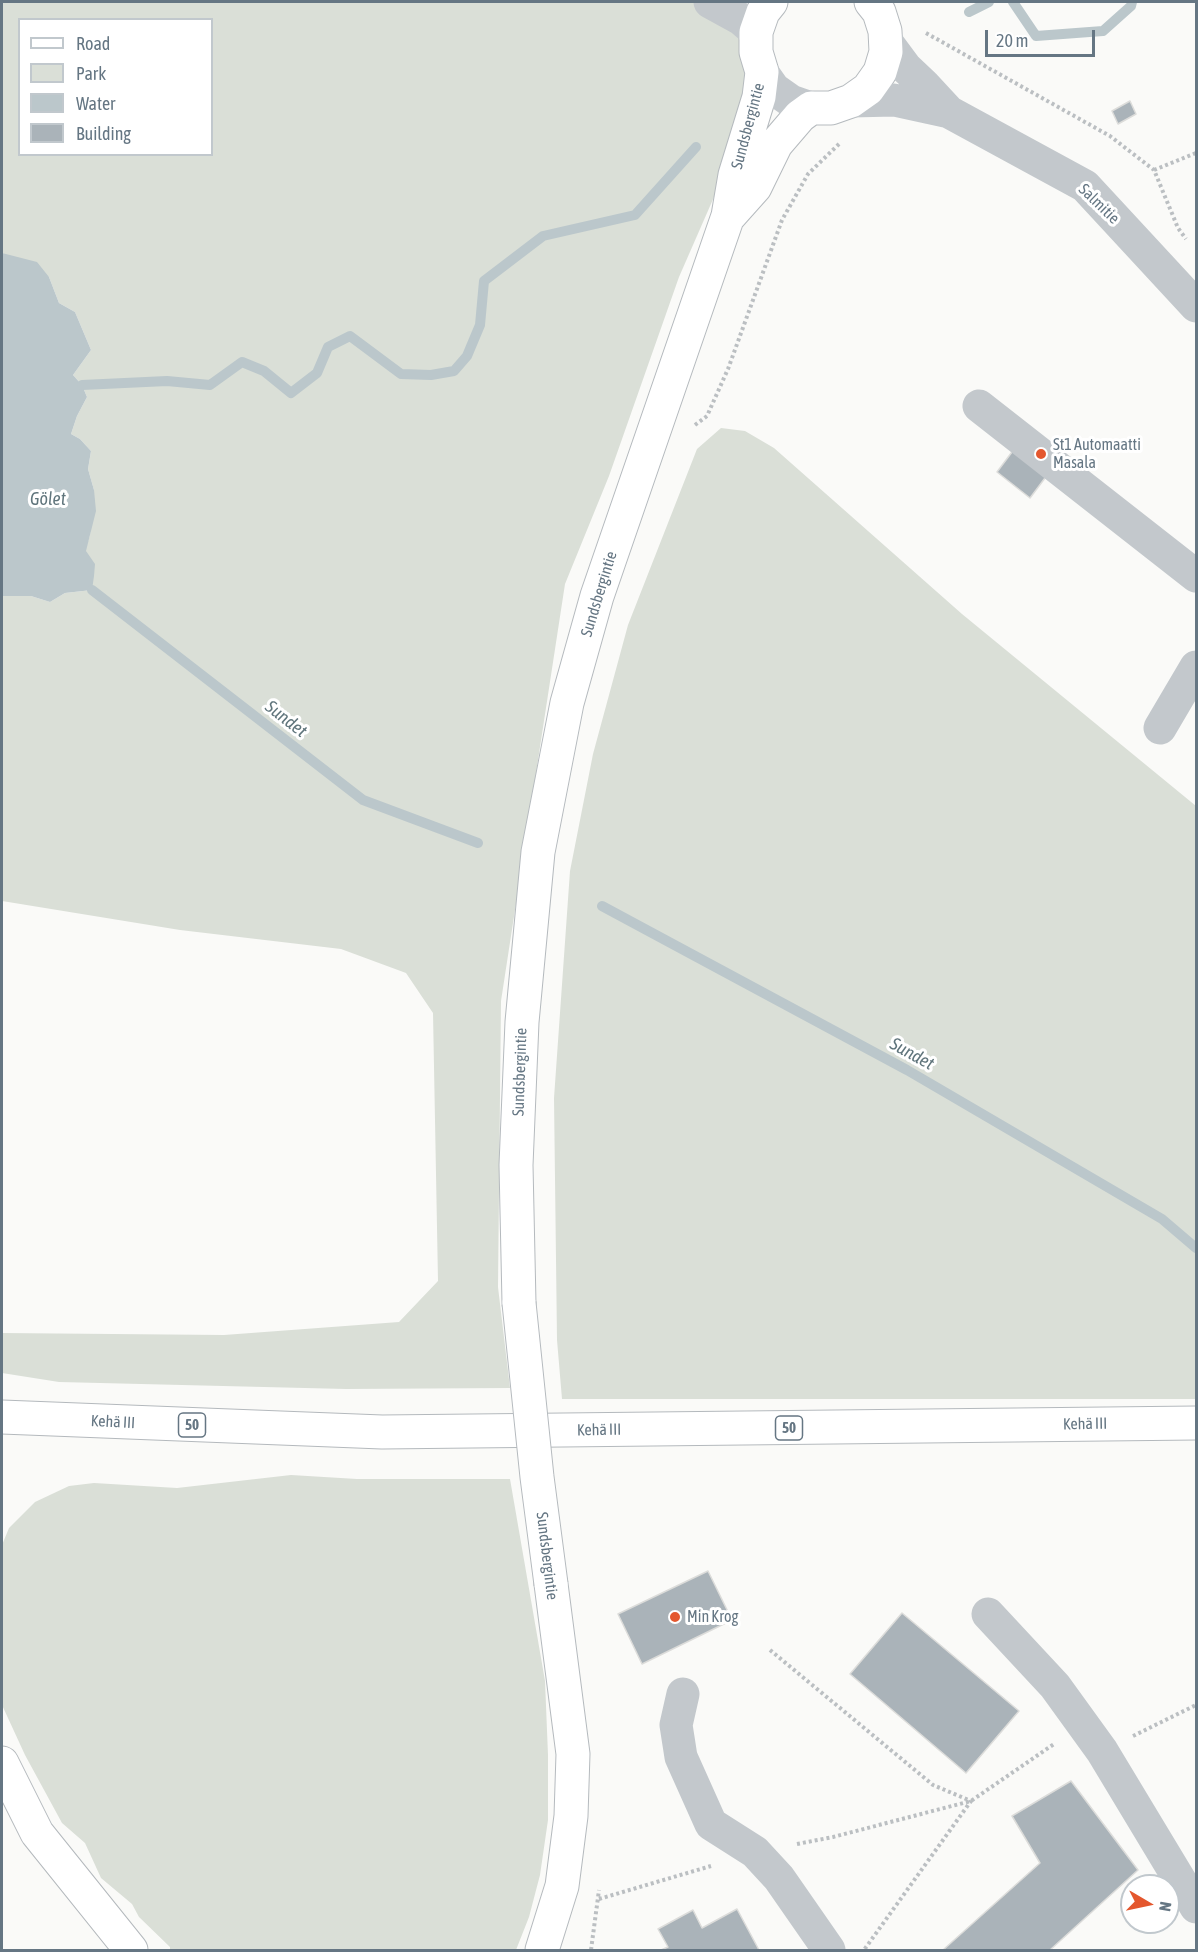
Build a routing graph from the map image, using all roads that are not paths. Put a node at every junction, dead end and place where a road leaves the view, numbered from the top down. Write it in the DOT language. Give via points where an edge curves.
graph roads {
  1 [pos="710,2"];
  2 [pos="771,2"];
  3 [pos="871,2"];
  4 [pos="756,32"];
  5 [pos="886,41"];
  6 [pos="762,72"];
  7 [pos="851,101"];
  8 [pos="811,108"];
  9 [pos="949,112"];
  10 [pos="728,216"];
  11 [pos="1197,306"];
  12 [pos="979,406"];
  13 [pos="1197,576"];
  14 [pos="1197,667"];
  15 [pos="1197,682"];
  16 [pos="2,1416"];
  17 [pos="1197,1423"];
  18 [pos="988,1614"];
  19 [pos="683,1694"];
  20 [pos="2,1763"];
  21 [pos="1197,1907"];
  22 [pos="131,1950"];
  23 [pos="542,1950"];
  24 [pos="829,1950"];
  1 -- 4 [label="street"];
  2 -- 4 [label="main road"];
  3 -- 5 [label="main road" via="879,12"];
  4 -- 6 [label="main road"];
  5 -- 7 [label="main road" via="880,72 868,89"];
  5 -- 9 [label="street, Salmitie" via="906,69"];
  6 -- 8 [label="street" via="774,89"];
  6 -- 10 [label="main road, Sundsbergintie"];
  7 -- 8 [label="main road" via="831,108"];
  7 -- 9 [label="street, Salmitie" via="894,100"];
  8 -- 10 [label="main road, Sundsbergintie" via="776,144 755,187"];
  9 -- 11 [label="street, Salmitie" via="1085,186"];
  10 -- 23 [label="main road, Sundsbergintie, bridge" via="597,596 567,703 538,852 522,1022 516,1165 519,1303 573,1754 572,1805 562,1886"];
  12 -- 13 [label="street"];
  14 -- 15 [label="street" via="1160,728"];
  16 -- 17 [label="main road, Kehä III / 50" via="382,1432"];
  18 -- 21 [label="street" via="1055,1686 1102,1751"];
  19 -- 24 [label="street" via="676,1725 681,1757 711,1824 755,1852 779,1878"];
  20 -- 22 [label="main road" via="37,1833"];
}
